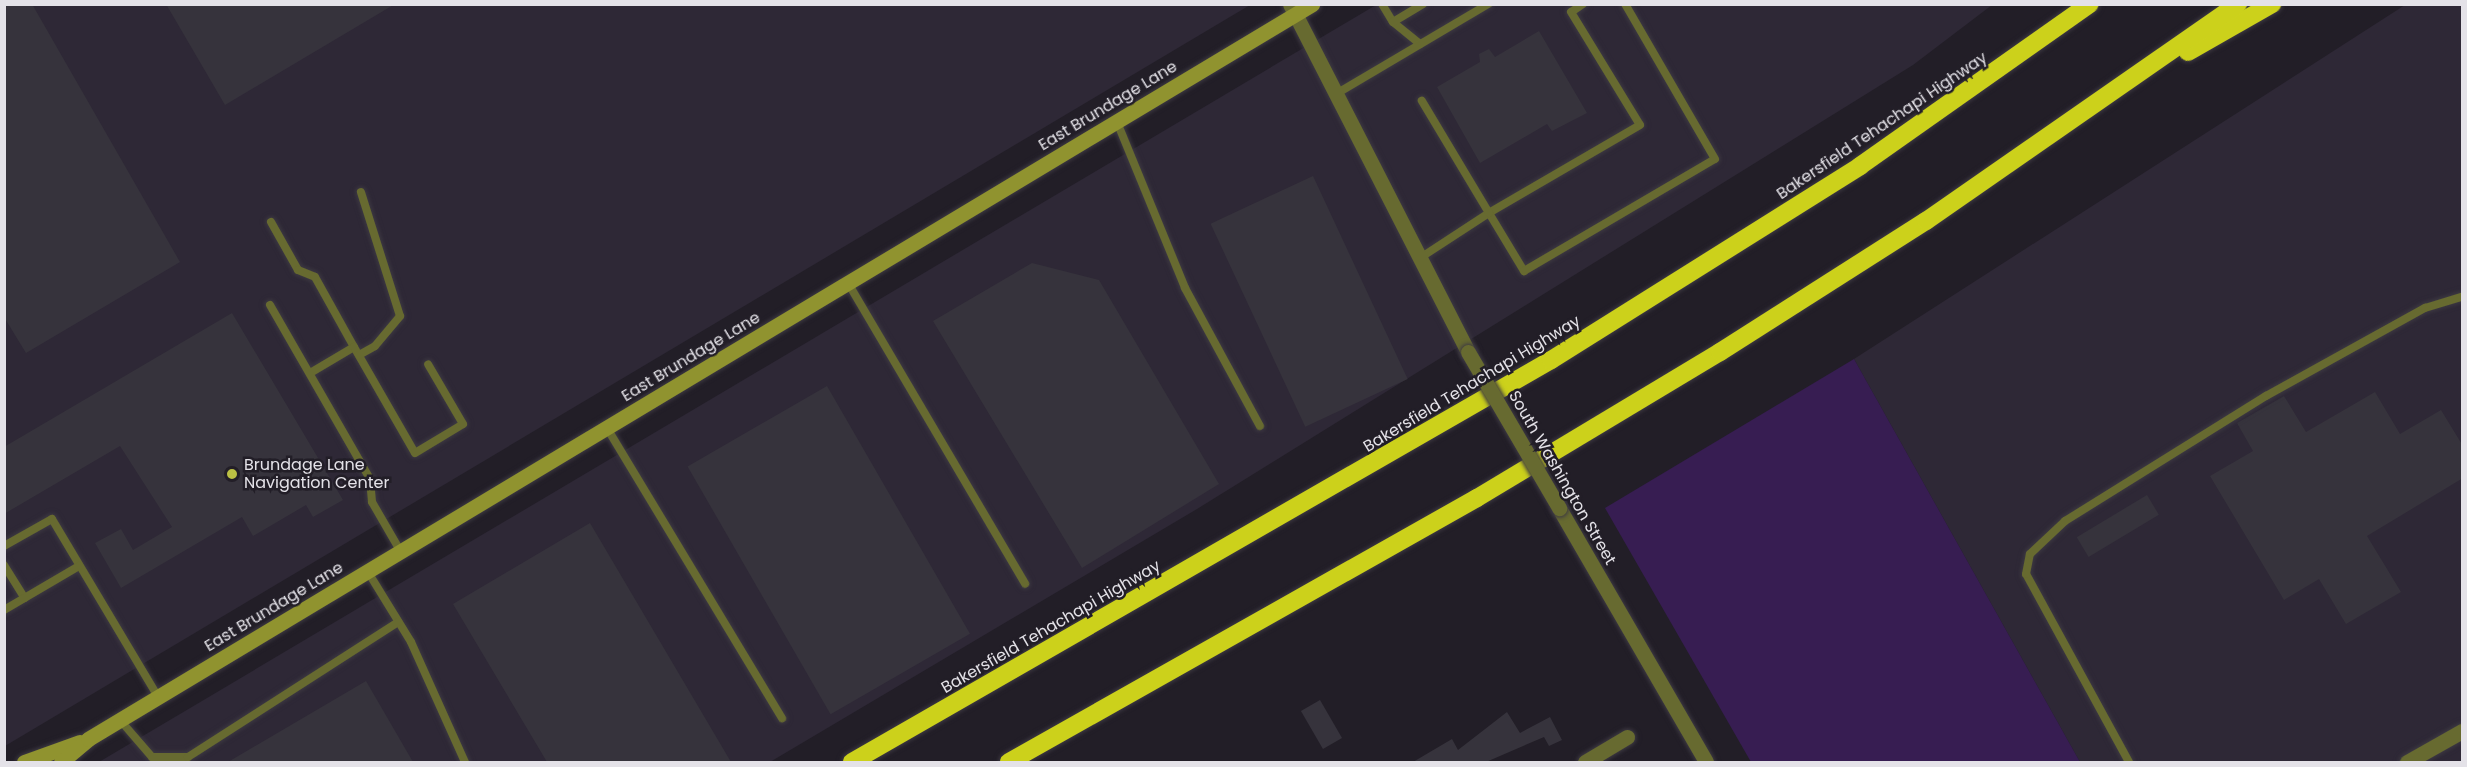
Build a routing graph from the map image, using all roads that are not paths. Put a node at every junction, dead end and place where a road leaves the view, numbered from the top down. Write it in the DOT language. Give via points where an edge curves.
graph roads {
  1 [pos="1312,4"];
  2 [pos="1382,4"];
  3 [pos="1423,4"];
  4 [pos="1488,4"];
  5 [pos="1583,4"];
  6 [pos="1625,4"];
  7 [pos="2090,4"];
  8 [pos="2238,4"];
  9 [pos="2272,4"];
  10 [pos="1292,10"];
  11 [pos="1393,22"];
  12 [pos="1420,44"];
  13 [pos="2121,88"];
  14 [pos="1336,94"];
  15 [pos="1422,100"];
  16 [pos="1117,122"];
  17 [pos="362,192"];
  18 [pos="1489,213"];
  19 [pos="271,222"];
  20 [pos="1420,258"];
  21 [pos="848,284"];
  22 [pos="2463,297"];
  23 [pos="270,305"];
  24 [pos="354,347"];
  25 [pos="359,355"];
  26 [pos="428,364"];
  27 [pos="310,373"];
  28 [pos="1260,426"];
  29 [pos="607,428"];
  30 [pos="4,546"];
  31 [pos="401,552"];
  32 [pos="4,565"];
  33 [pos="79,566"];
  34 [pos="368,572"];
  35 [pos="1025,584"];
  36 [pos="25,598"];
  37 [pos="4,610"];
  38 [pos="398,622"];
  39 [pos="158,698"];
  40 [pos="782,718"];
  41 [pos="120,720"];
  42 [pos="2463,731"];
  43 [pos="1627,737"];
  44 [pos="88,739"];
  45 [pos="164,760"];
  46 [pos="24,762"];
  47 [pos="61,762"];
  48 [pos="465,762"];
  49 [pos="852,762"];
  50 [pos="1009,762"];
  51 [pos="1585,762"];
  52 [pos="1706,762"];
  53 [pos="2129,762"];
  54 [pos="2407,762"];
  1 -- 10 [label="main road, East Brundage Lane"];
  2 -- 11 [label="lane"];
  3 -- 11 [label="lane"];
  4 -- 12 [label="lane"];
  5 -- 18 [label="lane" via="1571,12 1640,125"];
  6 -- 18 [label="lane" via="1715,159 1524,272"];
  7 -- 49 [label="highway, Bakersfield Tehachapi Highway" via="1860,166 1561,355"];
  8 -- 13 [label="highway"];
  9 -- 13 [label="highway"];
  10 -- 14 [label="street, South Washington Street"];
  10 -- 16 [label="main road, East Brundage Lane"];
  11 -- 12 [label="lane"];
  12 -- 14 [label="lane"];
  13 -- 50 [label="highway" via="1926,221 1630,406"];
  14 -- 20 [label="street, South Washington Street"];
  15 -- 18 [label="lane"];
  16 -- 21 [label="main road, East Brundage Lane"];
  16 -- 28 [label="lane" via="1185,288"];
  17 -- 25 [label="lane" via="400,316 375,346"];
  18 -- 20 [label="lane"];
  19 -- 24 [label="lane" via="298,270 315,277"];
  20 -- 52 [label="street, South Washington Street, bridge" via="1468,352"];
  21 -- 29 [label="main road, East Brundage Lane"];
  21 -- 35 [label="lane"];
  22 -- 53 [label="lane" via="2425,308 2266,396 2065,520 2030,554 2026,574"];
  23 -- 27 [label="lane"];
  24 -- 25 [label="lane"];
  24 -- 27 [label="lane"];
  25 -- 26 [label="lane" via="415,453 463,424"];
  27 -- 31 [label="lane" via="370,479 372,502"];
  29 -- 31 [label="main road, East Brundage Lane"];
  29 -- 40 [label="lane"];
  30 -- 33 [label="lane" via="52,519"];
  31 -- 34 [label="main road, East Brundage Lane"];
  32 -- 36 [label="lane"];
  33 -- 36 [label="lane"];
  33 -- 39 [label="lane"];
  34 -- 38 [label="lane"];
  34 -- 39 [label="main road, East Brundage Lane"];
  36 -- 37 [label="lane"];
  38 -- 45 [label="lane" via="188,757"];
  38 -- 48 [label="lane"];
  39 -- 41 [label="main road, East Brundage Lane"];
  41 -- 44 [label="main road, East Brundage Lane"];
  41 -- 45 [label="lane" via="152,757"];
  42 -- 54 [label="street"];
  43 -- 51 [label="street"];
  44 -- 46 [label="main road, East Brundage Lane"];
  44 -- 47 [label="main road, East Brundage Lane"];
}
